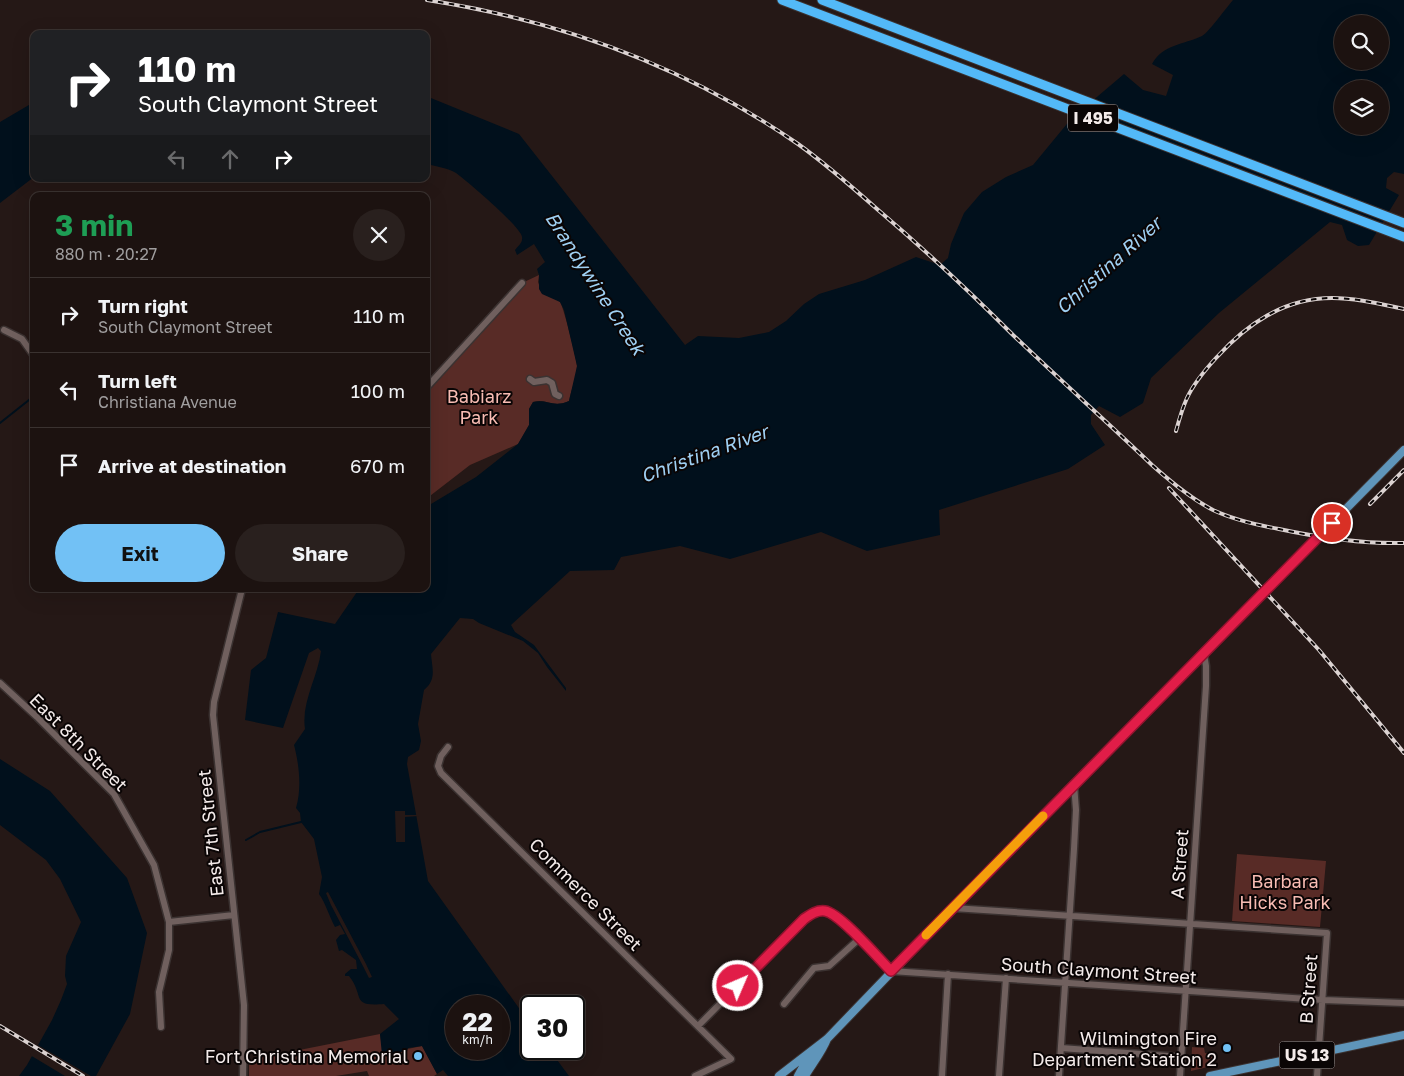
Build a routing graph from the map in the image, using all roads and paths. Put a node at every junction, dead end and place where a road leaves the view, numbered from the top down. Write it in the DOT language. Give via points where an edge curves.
graph roads {
  1 [pos="782,0"];
  2 [pos="822,0"];
  3 [pos="1404,223"];
  4 [pos="1404,236"];
  5 [pos="522,283"];
  6 [pos="4,330"];
  7 [pos="30,350"];
  8 [pos="530,379"];
  9 [pos="430,384"];
  10 [pos="559,396"];
  11 [pos="1404,450"];
  12 [pos="241,592"];
  13 [pos="1204,654"];
  14 [pos="0,683"];
  15 [pos="448,746"];
  16 [pos="1074,784"];
  17 [pos="953,908"];
  18 [pos="234,914"];
  19 [pos="1069,917"];
  20 [pos="169,922"];
  21 [pos="1190,924"];
  22 [pos="860,938"];
  23 [pos="891,971"];
  24 [pos="948,974"];
  25 [pos="1006,978"];
  26 [pos="1065,983"];
  27 [pos="1185,991"];
  28 [pos="1323,1000"];
  29 [pos="784,1004"];
  30 [pos="1404,1004"];
  31 [pos="698,1026"];
  32 [pos="161,1027"];
  33 [pos="1404,1035"];
  34 [pos="827,1039"];
  35 [pos="814,1048"];
  36 [pos="1061,1048"];
  37 [pos="1318,1053"];
  38 [pos="1181,1057"];
  39 [pos="813,1062"];
  40 [pos="243,1076"];
  41 [pos="695,1076"];
  42 [pos="779,1076"];
  43 [pos="798,1076"];
  44 [pos="805,1076"];
  45 [pos="811,1076"];
  46 [pos="942,1076"];
  47 [pos="999,1076"];
  48 [pos="1059,1076"];
  49 [pos="1180,1076"];
  50 [pos="1210,1076"];
  51 [pos="1317,1076"];
  1 -- 4 [label="highway, I 495"];
  2 -- 3 [label="highway, I 495"];
  5 -- 9 [label="street"];
  6 -- 7 [label="street" via="22,339"];
  8 -- 10 [label="street" via="534,382 547,380"];
  11 -- 13 [label="main road"];
  12 -- 18 [label="street, East 7th Street" via="213,715"];
  13 -- 16 [label="main road"];
  13 -- 21 [label="street, A Street" via="1206,686"];
  14 -- 20 [label="street, East 8th Street" via="114,794 154,865"];
  15 -- 31 [label="street, Commerce Street" via="438,766 441,773"];
  16 -- 17 [label="main road"];
  16 -- 19 [label="street" via="1075,826"];
  17 -- 19 [label="street"];
  17 -- 23 [label="main road"];
  18 -- 20 [label="street"];
  18 -- 40 [label="street, East 7th Street" via="244,1005"];
  19 -- 21 [label="street"];
  19 -- 26 [label="street"];
  20 -- 32 [label="street, East 8th Street" via="169,950 159,992"];
  21 -- 27 [label="street, A Street"];
  21 -- 28 [label="street, B Street" via="1327,933"];
  22 -- 23 [label="street"];
  22 -- 29 [label="street" via="829,966 814,968"];
  22 -- 31 [label="street" via="831,912 817,911 804,919"];
  23 -- 24 [label="street, South Claymont Street"];
  23 -- 34 [label="main road"];
  24 -- 25 [label="street, South Claymont Street"];
  24 -- 46 [label="street"];
  25 -- 26 [label="street, South Claymont Street"];
  25 -- 47 [label="street"];
  26 -- 27 [label="street, South Claymont Street"];
  26 -- 36 [label="street"];
  27 -- 28 [label="street, South Claymont Street"];
  27 -- 38 [label="street, A Street"];
  28 -- 30 [label="street, South Claymont Street"];
  28 -- 37 [label="street, B Street"];
  31 -- 41 [label="street, Commerce Street" via="731,1059"];
  33 -- 37 [label="main road, US 13"];
  34 -- 35 [label="main road"];
  34 -- 39 [label="main road"];
  35 -- 42 [label="main road"];
  35 -- 43 [label="main road"];
  36 -- 38 [label="street"];
  36 -- 48 [label="street"];
  37 -- 50 [label="main road, US 13"];
  37 -- 51 [label="street, B Street"];
  38 -- 49 [label="street, A Street"];
  39 -- 44 [label="main road"];
  39 -- 45 [label="main road"];
}
